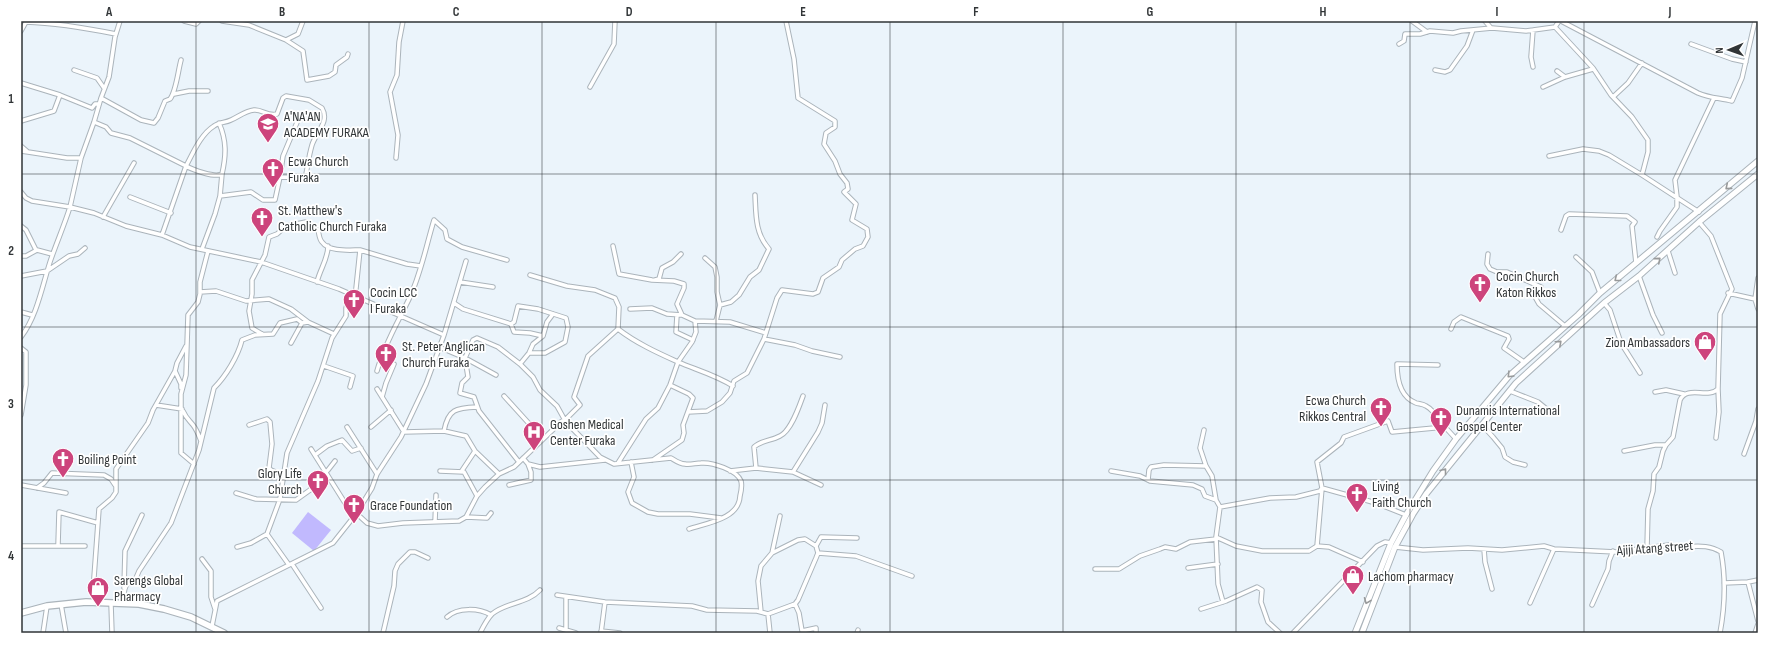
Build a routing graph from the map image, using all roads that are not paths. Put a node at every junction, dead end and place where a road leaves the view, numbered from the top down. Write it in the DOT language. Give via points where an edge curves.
graph roads {
  1 [pos="120,21"];
  2 [pos="184,21"];
  3 [pos="199,21"];
  4 [pos="222,21"];
  5 [pos="303,21"];
  6 [pos="403,21"];
  7 [pos="616,21"];
  8 [pos="786,21"];
  9 [pos="1412,21"];
  10 [pos="1485,21"];
  11 [pos="1560,21"];
  12 [pos="1754,21"];
  13 [pos="28,22"];
  14 [pos="1555,27"];
  15 [pos="1491,28"];
  16 [pos="1473,30"];
  17 [pos="1533,30"];
  18 [pos="21,31"];
  19 [pos="1427,32"];
  20 [pos="116,34"];
  21 [pos="286,40"];
  22 [pos="1399,44"];
  23 [pos="1690,44"];
  24 [pos="348,54"];
  25 [pos="181,60"];
  26 [pos="1746,62"];
  27 [pos="1642,63"];
  28 [pos="1533,67"];
  29 [pos="1593,69"];
  30 [pos="74,70"];
  31 [pos="1435,70"];
  32 [pos="1557,71"];
  33 [pos="1565,77"];
  34 [pos="21,83"];
  35 [pos="590,87"];
  36 [pos="1543,87"];
  37 [pos="104,88"];
  38 [pos="208,91"];
  39 [pos="174,94"];
  40 [pos="60,95"];
  41 [pos="1613,97"];
  42 [pos="101,98"];
  43 [pos="1714,98"];
  44 [pos="99,104"];
  45 [pos="298,120"];
  46 [pos="21,121"];
  47 [pos="94,122"];
  48 [pos="219,123"];
  49 [pos="21,146"];
  50 [pos="21,151"];
  51 [pos="28,152"];
  52 [pos="1548,156"];
  53 [pos="80,158"];
  54 [pos="396,158"];
  55 [pos="1758,162"];
  56 [pos="134,163"];
  57 [pos="186,166"];
  58 [pos="222,174"];
  59 [pos="1758,174"];
  60 [pos="1642,175"];
  61 [pos="280,177"];
  62 [pos="21,192"];
  63 [pos="755,195"];
  64 [pos="220,196"];
  65 [pos="130,197"];
  66 [pos="1678,197"];
  67 [pos="70,207"];
  68 [pos="1699,212"];
  69 [pos="171,213"];
  70 [pos="103,217"];
  71 [pos="1699,222"];
  72 [pos="21,226"];
  73 [pos="1561,230"];
  74 [pos="162,235"];
  75 [pos="1657,237"];
  76 [pos="328,246"];
  77 [pos="613,246"];
  78 [pos="85,248"];
  79 [pos="36,250"];
  80 [pos="202,250"];
  81 [pos="360,250"];
  82 [pos="208,251"];
  83 [pos="1668,251"];
  84 [pos="52,254"];
  85 [pos="681,254"];
  86 [pos="1488,254"];
  87 [pos="21,256"];
  88 [pos="1576,257"];
  89 [pos="705,258"];
  90 [pos="507,260"];
  91 [pos="466,261"];
  92 [pos="260,262"];
  93 [pos="1636,263"];
  94 [pos="421,266"];
  95 [pos="47,272"];
  96 [pos="1675,273"];
  97 [pos="530,275"];
  98 [pos="21,276"];
  99 [pos="1640,276"];
  100 [pos="1758,278"];
  101 [pos="652,280"];
  102 [pos="317,282"];
  103 [pos="460,282"];
  104 [pos="493,287"];
  105 [pos="200,292"];
  106 [pos="1600,292"];
  107 [pos="1728,293"];
  108 [pos="350,295"];
  109 [pos="356,298"];
  110 [pos="1755,299"];
  111 [pos="251,301"];
  112 [pos="454,303"];
  113 [pos="1604,303"];
  114 [pos="720,305"];
  115 [pos="630,309"];
  116 [pos="1758,309"];
  117 [pos="21,312"];
  118 [pos="553,314"];
  119 [pos="32,315"];
  120 [pos="676,315"];
  121 [pos="682,315"];
  122 [pos="399,316"];
  123 [pos="696,321"];
  124 [pos="716,321"];
  125 [pos="308,322"];
  126 [pos="302,323"];
  127 [pos="511,324"];
  128 [pos="1565,326"];
  129 [pos="618,329"];
  130 [pos="1451,329"];
  131 [pos="766,333"];
  132 [pos="1662,333"];
  133 [pos="334,334"];
  134 [pos="263,335"];
  135 [pos="444,335"];
  136 [pos="543,336"];
  137 [pos="21,337"];
  138 [pos="764,339"];
  139 [pos="693,340"];
  140 [pos="291,343"];
  141 [pos="187,344"];
  142 [pos="439,347"];
  143 [pos="21,348"];
  144 [pos="529,353"];
  145 [pos="840,357"];
  146 [pos="465,358"];
  147 [pos="678,362"];
  148 [pos="1524,362"];
  149 [pos="394,364"];
  150 [pos="520,364"];
  151 [pos="1438,365"];
  152 [pos="324,366"];
  153 [pos="175,371"];
  154 [pos="377,371"];
  155 [pos="1640,373"];
  156 [pos="496,375"];
  157 [pos="670,385"];
  158 [pos="733,386"];
  159 [pos="350,387"];
  160 [pos="1718,388"];
  161 [pos="377,389"];
  162 [pos="1510,391"];
  163 [pos="1655,392"];
  164 [pos="1684,394"];
  165 [pos="504,396"];
  166 [pos="804,396"];
  167 [pos="382,397"];
  168 [pos="156,405"];
  169 [pos="825,405"];
  170 [pos="477,407"];
  171 [pos="1758,409"];
  172 [pos="182,410"];
  173 [pos="391,410"];
  174 [pos="1549,411"];
  175 [pos="688,412"];
  176 [pos="21,415"];
  177 [pos="565,420"];
  178 [pos="568,424"];
  179 [pos="249,425"];
  180 [pos="1482,425"];
  181 [pos="347,427"];
  182 [pos="371,427"];
  183 [pos="1445,427"];
  184 [pos="1204,430"];
  185 [pos="444,431"];
  186 [pos="404,432"];
  187 [pos="1716,438"];
  188 [pos="543,439"];
  189 [pos="1456,439"];
  190 [pos="201,442"];
  191 [pos="1666,445"];
  192 [pos="361,448"];
  193 [pos="311,450"];
  194 [pos="475,451"];
  195 [pos="1624,451"];
  196 [pos="1744,454"];
  197 [pos="315,455"];
  198 [pos="523,458"];
  199 [pos="606,460"];
  200 [pos="652,460"];
  201 [pos="335,461"];
  202 [pos="520,462"];
  203 [pos="631,462"];
  204 [pos="194,464"];
  205 [pos="528,464"];
  206 [pos="618,464"];
  207 [pos="1525,465"];
  208 [pos="1206,466"];
  209 [pos="756,468"];
  210 [pos="440,471"];
  211 [pos="730,471"];
  212 [pos="1111,471"];
  213 [pos="326,472"];
  214 [pos="461,472"];
  215 [pos="792,472"];
  216 [pos="377,474"];
  217 [pos="498,474"];
  218 [pos="284,476"];
  219 [pos="1148,480"];
  220 [pos="21,485"];
  221 [pos="509,485"];
  222 [pos="822,485"];
  223 [pos="115,486"];
  224 [pos="38,488"];
  225 [pos="1322,488"];
  226 [pos="66,493"];
  227 [pos="236,493"];
  228 [pos="436,495"];
  229 [pos="477,496"];
  230 [pos="280,499"];
  231 [pos="1216,500"];
  232 [pos="1220,507"];
  233 [pos="492,513"];
  234 [pos="356,514"];
  235 [pos="142,515"];
  236 [pos="1406,515"];
  237 [pos="780,516"];
  238 [pos="466,517"];
  239 [pos="723,518"];
  240 [pos="435,522"];
  241 [pos="98,523"];
  242 [pos="689,529"];
  243 [pos="267,534"];
  244 [pos="857,538"];
  245 [pos="1216,538"];
  246 [pos="58,545"];
  247 [pos="1393,545"];
  248 [pos="21,546"];
  249 [pos="85,546"];
  250 [pos="816,546"];
  251 [pos="1317,546"];
  252 [pos="237,547"];
  253 [pos="1647,548"];
  254 [pos="1484,549"];
  255 [pos="1554,549"];
  256 [pos="1613,551"];
  257 [pos="772,552"];
  258 [pos="818,553"];
  259 [pos="428,558"];
  260 [pos="202,559"];
  261 [pos="1363,562"];
  262 [pos="1218,564"];
  263 [pos="290,565"];
  264 [pos="1188,568"];
  265 [pos="1095,569"];
  266 [pos="912,576"];
  267 [pos="1758,580"];
  268 [pos="1748,582"];
  269 [pos="1724,583"];
  270 [pos="1492,588"];
  271 [pos="124,589"];
  272 [pos="540,590"];
  273 [pos="557,595"];
  274 [pos="566,597"];
  275 [pos="96,602"];
  276 [pos="605,602"];
  277 [pos="1223,602"];
  278 [pos="123,603"];
  279 [pos="1530,603"];
  280 [pos="61,604"];
  281 [pos="111,604"];
  282 [pos="795,604"];
  283 [pos="1592,605"];
  284 [pos="47,606"];
  285 [pos="321,608"];
  286 [pos="1202,609"];
  287 [pos="216,612"];
  288 [pos="761,612"];
  289 [pos="21,613"];
  290 [pos="768,614"];
  291 [pos="491,615"];
  292 [pos="447,617"];
  293 [pos="1758,622"];
  294 [pos="212,626"];
  295 [pos="1301,627"];
  296 [pos="559,628"];
  297 [pos="566,629"];
  298 [pos="601,632"];
  299 [pos="43,633"];
  300 [pos="66,633"];
  301 [pos="112,633"];
  302 [pos="224,633"];
  303 [pos="383,633"];
  304 [pos="480,633"];
  305 [pos="576,633"];
  306 [pos="620,633"];
  307 [pos="770,633"];
  308 [pos="816,633"];
  309 [pos="1280,633"];
  310 [pos="1294,633"];
  311 [pos="1299,633"];
  312 [pos="1354,633"];
  313 [pos="1362,633"];
  314 [pos="1720,633"];
  315 [pos="1755,633"];
  1 -- 20 [label="street"];
  2 -- 3 [label="street" via="196,24"];
  4 -- 21 [label="street" via="249,25"];
  5 -- 21 [label="street" via="298,34"];
  6 -- 54 [label="street" via="397,75 390,92 398,135"];
  7 -- 35 [label="street" via="614,44"];
  8 -- 131 [label="street" via="794,59 798,98 835,121 835,127 826,133 824,144 840,174 848,183 848,189 844,192 856,204 852,220 867,230 868,237 863,246 855,249 842,260 839,267 823,278 818,292 813,294 782,290"];
  9 -- 19 [label="street"];
  10 -- 15 [label="street"];
  11 -- 14 [label="street"];
  11 -- 27 [label="street"];
  12 -- 26 [label="street"];
  13 -- 18 [label="street"];
  13 -- 20 [label="street" via="82,27"];
  14 -- 17 [label="street"];
  14 -- 29 [label="street"];
  15 -- 16 [label="street"];
  15 -- 17 [label="street"];
  16 -- 19 [label="street" via="1453,33"];
  16 -- 31 [label="street" via="1467,46 1450,70"];
  17 -- 28 [label="street"];
  19 -- 22 [label="street" via="1405,34 1404,41"];
  20 -- 37 [label="street" via="109,76"];
  21 -- 24 [label="street" via="303,51 307,80 329,76"];
  23 -- 26 [label="street"];
  25 -- 39 [label="street"];
  26 -- 43 [label="street" via="1732,101"];
  27 -- 41 [label="street" via="1628,83"];
  27 -- 43 [label="street" via="1708,98"];
  29 -- 33 [label="street"];
  29 -- 41 [label="street"];
  30 -- 37 [label="street" via="97,78"];
  32 -- 33 [label="street"];
  33 -- 36 [label="street"];
  34 -- 40 [label="street"];
  37 -- 42 [label="street"];
  38 -- 39 [label="street"];
  39 -- 42 [label="street" via="165,101 154,123 141,120"];
  40 -- 44 [label="street" via="92,108"];
  40 -- 46 [label="street" via="54,111"];
  41 -- 60 [label="street" via="1632,117 1648,140 1648,152"];
  42 -- 44 [label="street"];
  43 -- 66 [label="street" via="1675,180"];
  44 -- 47 [label="street"];
  45 -- 61 [label="street" via="283,156"];
  47 -- 53 [label="street"];
  47 -- 57 [label="street" via="106,127 111,133 125,136"];
  48 -- 57 [label="street" via="208,130"];
  48 -- 58 [label="street" via="226,143 226,159"];
  48 -- 61 [label="street" via="254,110 277,114 286,96 309,100 322,108 325,116 312,144 304,178"];
  49 -- 51 [label="street"];
  50 -- 51 [label="street"];
  51 -- 53 [label="street"];
  52 -- 60 [label="street" via="1583,149 1594,150 1609,155"];
  53 -- 67 [label="street"];
  55 -- 68 [label="main road, one-way"];
  56 -- 70 [label="street"];
  57 -- 58 [label="street" via="218,176"];
  57 -- 69 [label="street"];
  58 -- 64 [label="street"];
  59 -- 71 [label="main road"];
  60 -- 66 [label="street"];
  61 -- 64 [label="street" via="275,200 263,200 251,192"];
  62 -- 67 [label="street" via="32,201"];
  63 -- 114 [label="street" via="761,239 769,248 759,270 750,277 739,295 731,302"];
  64 -- 80 [label="street"];
  65 -- 69 [label="street"];
  66 -- 68 [label="street"];
  66 -- 75 [label="street" via="1676,207"];
  67 -- 70 [label="street"];
  67 -- 84 [label="street"];
  68 -- 93 [label="main road"];
  69 -- 74 [label="street"];
  70 -- 74 [label="street"];
  71 -- 83 [label="main road"];
  71 -- 107 [label="street" via="1711,236 1723,265 1732,289"];
  72 -- 79 [label="street" via="26,230"];
  73 -- 93 [label="street" via="1569,214 1627,216 1635,222 1632,226"];
  74 -- 80 [label="street"];
  76 -- 81 [label="street"];
  76 -- 92 [label="street" via="320,241 318,230 306,222 297,223 286,226 269,237 265,255"];
  76 -- 102 [label="street" via="327,257 320,269"];
  77 -- 101 [label="street" via="619,274"];
  78 -- 95 [label="street"];
  79 -- 84 [label="street"];
  79 -- 87 [label="street"];
  80 -- 82 [label="street"];
  81 -- 94 [label="street"];
  81 -- 109 [label="street"];
  82 -- 92 [label="street"];
  82 -- 105 [label="street"];
  83 -- 96 [label="street"];
  99 -- 83 [label="main road, one-way"];
  84 -- 95 [label="street"];
  85 -- 101 [label="street" via="662,268 659,279"];
  86 -- 128 [label="street" via="1487,264 1490,269 1507,272 1541,287 1535,297 1539,304"];
  88 -- 106 [label="street" via="1592,272"];
  89 -- 114 [label="street" via="715,267"];
  90 -- 94 [label="street" via="462,247 447,239 445,230 434,220"];
  91 -- 103 [label="street"];
  92 -- 102 [label="street"];
  92 -- 111 [label="street" via="252,280"];
  93 -- 106 [label="main road, one-way"];
  94 -- 122 [label="street"];
  95 -- 98 [label="street"];
  95 -- 119 [label="street"];
  97 -- 129 [label="street" via="567,286 595,290 615,298 619,307"];
  99 -- 113 [label="main road"];
  99 -- 132 [label="street"];
  100 -- 110 [label="street"];
  101 -- 121 [label="street" via="684,284 677,304"];
  102 -- 108 [label="street"];
  103 -- 104 [label="street"];
  103 -- 112 [label="street"];
  105 -- 111 [label="street" via="216,291"];
  105 -- 141 [label="street" via="198,302 188,315"];
  106 -- 128 [label="main road"];
  107 -- 110 [label="street"];
  107 -- 160 [label="street" via="1720,314"];
  108 -- 109 [label="street"];
  108 -- 133 [label="street" via="346,316"];
  109 -- 122 [label="street"];
  110 -- 116 [label="street"];
  111 -- 125 [label="street" via="269,299 291,309"];
  111 -- 134 [label="street" via="249,311 252,328"];
  112 -- 127 [label="street" via="462,309"];
  112 -- 135 [label="street"];
  113 -- 155 [label="street" via="1610,310 1621,343"];
  162 -- 113 [label="main road, one-way" via="1522,377"];
  114 -- 124 [label="street"];
  115 -- 120 [label="street" via="652,308"];
  117 -- 119 [label="street"];
  118 -- 127 [label="street" via="518,306 514,322"];
  118 -- 136 [label="street" via="547,322"];
  118 -- 144 [label="street" via="566,318 568,327 564,342 545,353"];
  119 -- 137 [label="street"];
  120 -- 121 [label="street"];
  120 -- 139 [label="street" via="676,332"];
  121 -- 123 [label="street"];
  122 -- 135 [label="street"];
  122 -- 154 [label="street"];
  123 -- 124 [label="street"];
  123 -- 139 [label="street"];
  124 -- 131 [label="street" via="730,322"];
  125 -- 126 [label="street"];
  125 -- 133 [label="street"];
  126 -- 134 [label="street" via="297,319 280,323 273,334"];
  126 -- 140 [label="street"];
  127 -- 136 [label="street" via="514,332"];
  128 -- 148 [label="main road"];
  129 -- 147 [label="street"];
  129 -- 177 [label="street" via="588,356 574,397 580,405"];
  130 -- 148 [label="street" via="1454,322 1461,317 1508,336 1504,348"];
  131 -- 138 [label="street"];
  133 -- 152 [label="street"];
  134 -- 190 [label="street" via="242,340 239,350 214,388"];
  135 -- 142 [label="street"];
  136 -- 144 [label="street" via="533,344"];
  138 -- 145 [label="street"];
  138 -- 158 [label="street" via="748,373 734,381"];
  139 -- 147 [label="street"];
  141 -- 153 [label="street"];
  141 -- 172 [label="street" via="186,375 181,394"];
  142 -- 146 [label="street"];
  142 -- 186 [label="street" via="426,384"];
  143 -- 176 [label="street" via="26,352 26,385"];
  144 -- 150 [label="street"];
  146 -- 150 [label="street" via="473,340 477,338 498,347"];
  146 -- 156 [label="street"];
  146 -- 170 [label="street" via="468,378 462,383 460,393 474,397"];
  147 -- 157 [label="street"];
  147 -- 158 [label="street" via="721,378"];
  148 -- 189 [label="main road, one-way"];
  149 -- 167 [label="street"];
  150 -- 177 [label="street" via="533,377 540,390 557,406"];
  151 -- 183 [label="street" via="1397,364 1397,379 1404,396 1426,405"];
  152 -- 159 [label="street" via="352,376"];
  152 -- 218 [label="street" via="287,453"];
  153 -- 168 [label="street"];
  153 -- 172 [label="street" via="181,384"];
  157 -- 175 [label="street" via="693,398"];
  157 -- 206 [label="street" via="658,408 646,419"];
  158 -- 175 [label="street" via="722,402 707,411"];
  160 -- 164 [label="street" via="1712,392"];
  160 -- 187 [label="street"];
  161 -- 167 [label="street"];
  162 -- 174 [label="street" via="1538,402"];
  162 -- 180 [label="main road"];
  163 -- 164 [label="street" via="1666,390"];
  164 -- 191 [label="street" via="1680,400 1673,437"];
  165 -- 188 [label="street"];
  166 -- 209 [label="street" via="786,431 754,447"];
  167 -- 173 [label="street"];
  168 -- 172 [label="street"];
  168 -- 223 [label="street" via="148,423 116,469"];
  169 -- 215 [label="street" via="818,432"];
  170 -- 185 [label="street" via="461,408 451,412"];
  170 -- 202 [label="street"];
  171 -- 196 [label="street"];
  172 -- 190 [label="street" via="186,419 196,429"];
  172 -- 204 [label="street" via="182,453"];
  173 -- 182 [label="street"];
  173 -- 186 [label="street"];
  175 -- 200 [label="street" via="683,425 682,440"];
  177 -- 178 [label="street"];
  178 -- 188 [label="street" via="562,421"];
  178 -- 199 [label="street"];
  179 -- 218 [label="street" via="264,419 270,422 272,444 269,468"];
  180 -- 207 [label="street" via="1502,448 1505,457"];
  247 -- 180 [label="main road, one-way" via="1426,494"];
  181 -- 192 [label="street"];
  183 -- 189 [label="street"];
  183 -- 225 [label="street" via="1392,432 1388,421 1344,437 1341,443 1317,462"];
  184 -- 208 [label="street" via="1200,448"];
  185 -- 186 [label="street"];
  185 -- 194 [label="street" via="466,436"];
  186 -- 216 [label="street"];
  188 -- 198 [label="street"];
  189 -- 236 [label="main road"];
  190 -- 204 [label="street"];
  191 -- 195 [label="street"];
  191 -- 253 [label="street" via="1654,474 1648,509"];
  192 -- 197 [label="street" via="352,450 342,440 327,446"];
  192 -- 216 [label="street"];
  193 -- 197 [label="street"];
  194 -- 214 [label="street"];
  194 -- 217 [label="street"];
  197 -- 213 [label="street"];
  198 -- 202 [label="street"];
  198 -- 205 [label="street"];
  199 -- 205 [label="street" via="540,467"];
  199 -- 206 [label="street"];
  200 -- 203 [label="street"];
  200 -- 211 [label="street" via="672,458 679,463 702,463"];
  201 -- 213 [label="street"];
  202 -- 217 [label="street"];
  203 -- 206 [label="street"];
  203 -- 239 [label="street" via="634,477 628,492 632,503 648,512 658,514"];
  204 -- 271 [label="street" via="171,523 136,578 130,580"];
  205 -- 221 [label="street" via="531,480"];
  208 -- 219 [label="street" via="1151,467"];
  208 -- 231 [label="street" via="1212,476"];
  209 -- 211 [label="street"];
  209 -- 215 [label="street"];
  210 -- 214 [label="street"];
  211 -- 239 [label="street" via="738,476 741,482 740,501 734,512"];
  212 -- 219 [label="street"];
  213 -- 230 [label="street" via="310,490 296,500"];
  213 -- 234 [label="street" via="345,503"];
  214 -- 229 [label="street" via="464,472"];
  215 -- 222 [label="street"];
  216 -- 234 [label="street" via="372,488"];
  217 -- 229 [label="street"];
  218 -- 230 [label="street"];
  219 -- 231 [label="street" via="1193,485 1202,489 1205,496"];
  220 -- 224 [label="street"];
  223 -- 224 [label="street" via="111,479 104,475 52,473"];
  223 -- 241 [label="street" via="116,492 99,509"];
  224 -- 226 [label="street"];
  225 -- 232 [label="street" via="1320,491 1296,497 1270,498"];
  225 -- 236 [label="street" via="1376,503"];
  225 -- 251 [label="street"];
  227 -- 230 [label="street" via="256,499"];
  228 -- 240 [label="street"];
  229 -- 238 [label="street"];
  230 -- 243 [label="street"];
  231 -- 232 [label="street"];
  232 -- 245 [label="street"];
  233 -- 238 [label="street" via="487,518"];
  234 -- 240 [label="street" via="367,523 378,526"];
  234 -- 263 [label="street" via="333,544"];
  235 -- 271 [label="street" via="125,551"];
  236 -- 247 [label="main road"];
  237 -- 257 [label="street"];
  238 -- 240 [label="street" via="459,521"];
  239 -- 242 [label="street"];
  241 -- 246 [label="street" via="59,512"];
  241 -- 275 [label="street" via="93,592"];
  243 -- 252 [label="street"];
  243 -- 263 [label="street"];
  244 -- 250 [label="street" via="821,537"];
  245 -- 251 [label="street" via="1236,546 1262,551 1309,551"];
  245 -- 262 [label="street"];
  245 -- 265 [label="street" via="1190,542 1176,548 1165,547 1140,556 1119,569"];
  246 -- 248 [label="street"];
  246 -- 249 [label="street"];
  247 -- 254 [label="street, Ajiji Atang street" via="1423,550"];
  247 -- 261 [label="street" via="1385,542 1377,546"];
  247 -- 312 [label="main road, one-way"];
  247 -- 313 [label="main road"];
  250 -- 257 [label="street" via="805,539"];
  250 -- 258 [label="street"];
  251 -- 261 [label="street" via="1329,547"];
  253 -- 256 [label="street, Ajiji Atang street"];
  253 -- 269 [label="street, Ajiji Atang street" via="1702,545 1715,549 1721,552"];
  254 -- 255 [label="street, Ajiji Atang street" via="1544,546"];
  254 -- 270 [label="street"];
  255 -- 256 [label="street, Ajiji Atang street"];
  255 -- 279 [label="street"];
  256 -- 283 [label="street"];
  257 -- 288 [label="street" via="761,566 758,581"];
  258 -- 266 [label="street" via="856,556"];
  258 -- 282 [label="street"];
  259 -- 303 [label="street" via="410,552 398,564"];
  260 -- 287 [label="street" via="211,571 211,596"];
  261 -- 295 [label="street" via="1309,615"];
  262 -- 264 [label="street"];
  262 -- 277 [label="street" via="1218,584"];
  263 -- 285 [label="street"];
  263 -- 287 [label="street" via="217,601"];
  267 -- 268 [label="street"];
  268 -- 269 [label="street"];
  268 -- 293 [label="street"];
  269 -- 314 [label="street, Ajiji Atang street" via="1724,609"];
  271 -- 278 [label="street"];
  272 -- 291 [label="street" via="534,597"];
  273 -- 274 [label="street"];
  274 -- 276 [label="street"];
  274 -- 297 [label="street"];
  275 -- 280 [label="main road"];
  275 -- 281 [label="main road"];
  276 -- 288 [label="street"];
  276 -- 298 [label="street"];
  277 -- 286 [label="street"];
  277 -- 309 [label="street" via="1260,588 1261,602 1268,622"];
  278 -- 281 [label="main road"];
  278 -- 294 [label="main road" via="164,609"];
  280 -- 284 [label="main road"];
  280 -- 300 [label="street"];
  281 -- 301 [label="street"];
  282 -- 290 [label="street"];
  282 -- 308 [label="street" via="802,630 816,628"];
  284 -- 289 [label="main road"];
  284 -- 299 [label="street"];
  287 -- 294 [label="street"];
  288 -- 290 [label="street"];
  290 -- 307 [label="street"];
  291 -- 292 [label="street" via="486,612 463,610 453,612"];
  291 -- 304 [label="street"];
  293 -- 315 [label="street"];
  294 -- 302 [label="main road"];
  295 -- 310 [label="street"];
  295 -- 311 [label="street"];
  296 -- 297 [label="street"];
  297 -- 305 [label="street"];
  298 -- 306 [label="street"];
}
